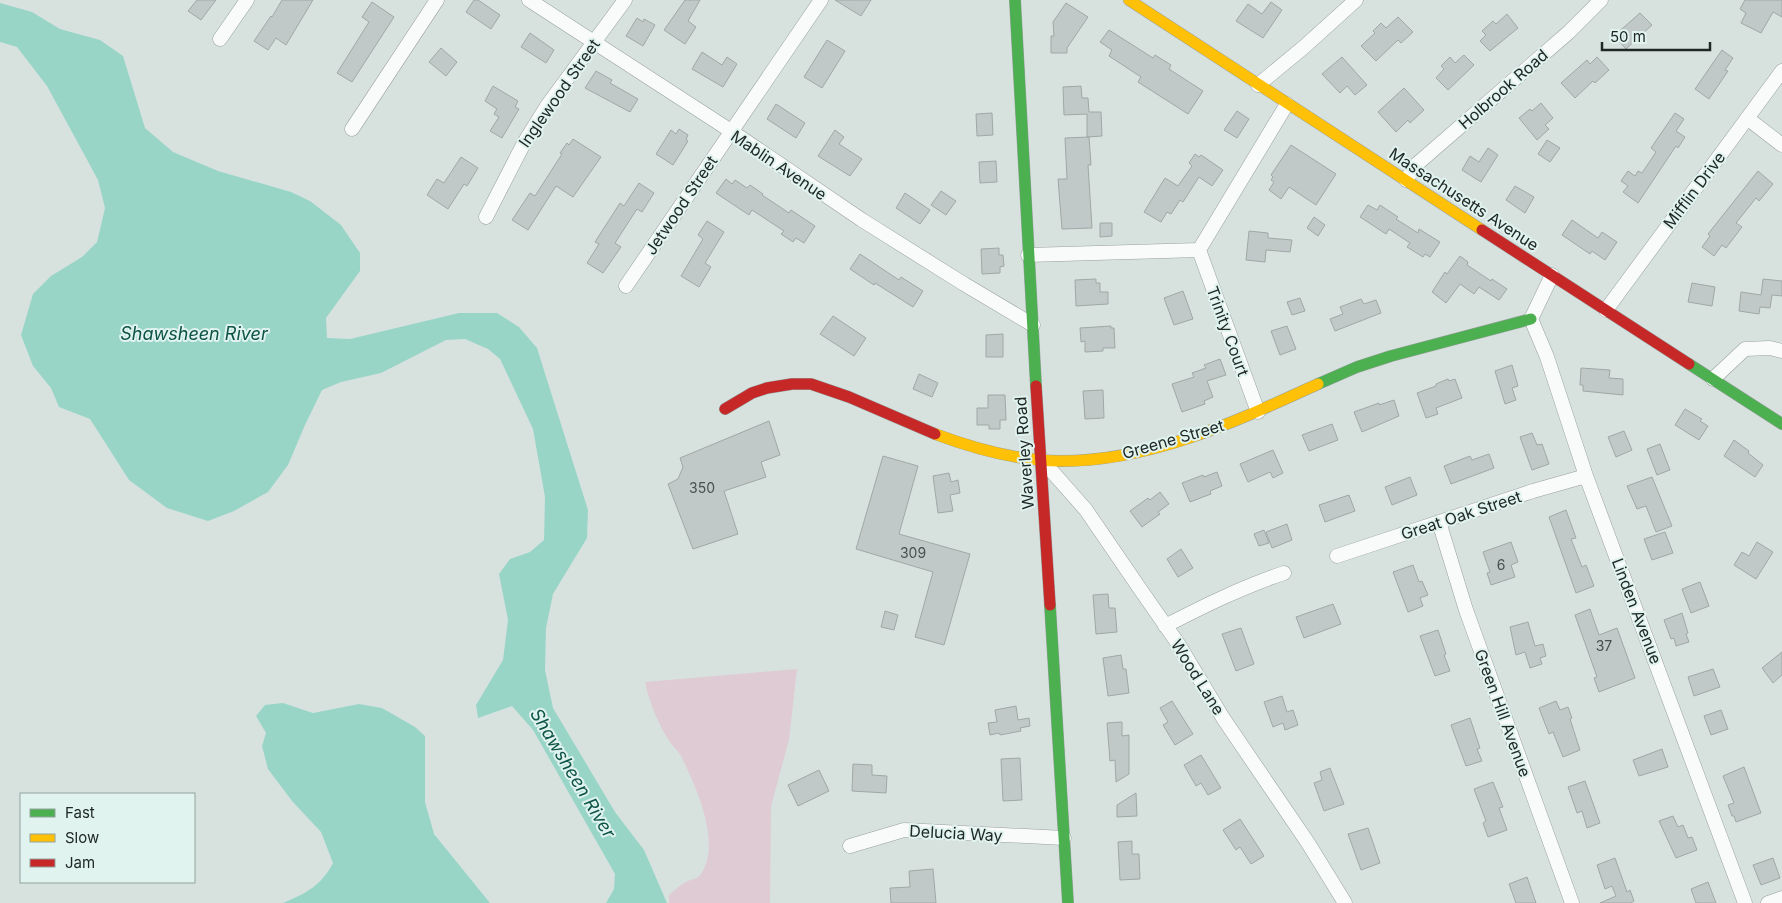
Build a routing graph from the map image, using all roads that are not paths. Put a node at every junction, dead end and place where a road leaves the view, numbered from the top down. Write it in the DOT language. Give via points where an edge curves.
graph roads {
  1 [pos="247,0"];
  2 [pos="437,0"];
  3 [pos="529,0"];
  4 [pos="625,0"];
  5 [pos="821,0"];
  6 [pos="1015,0"];
  7 [pos="1129,0"];
  8 [pos="1356,0"];
  9 [pos="1601,0"];
  10 [pos="220,39"];
  11 [pos="594,43"];
  12 [pos="1782,71"];
  13 [pos="1258,85"];
  14 [pos="1287,104"];
  15 [pos="1748,118"];
  16 [pos="352,129"];
  17 [pos="730,131"];
  18 [pos="1782,145"];
  19 [pos="1406,180"];
  20 [pos="486,217"];
  21 [pos="1199,250"];
  22 [pos="1028,255"];
  23 [pos="1552,275"];
  24 [pos="626,286"];
  25 [pos="1606,310"];
  26 [pos="1531,319"];
  27 [pos="1033,325"];
  28 [pos="1782,350"];
  29 [pos="1714,379"];
  30 [pos="725,409"];
  31 [pos="1258,412"];
  32 [pos="1782,424"];
  33 [pos="1041,459"];
  34 [pos="1586,476"];
  35 [pos="1439,522"];
  36 [pos="1337,556"];
  37 [pos="1284,573"];
  38 [pos="1166,626"];
  39 [pos="1064,838"];
  40 [pos="850,846"];
  41 [pos="1782,898"];
  42 [pos="1068,903"];
  43 [pos="1345,903"];
  44 [pos="1572,903"];
  45 [pos="1745,903"];
  46 [pos="1768,903"];
  1 -- 10 [label="street"];
  2 -- 16 [label="street"];
  3 -- 11 [label="street, Mablin Avenue"];
  4 -- 11 [label="street, Inglewood Street"];
  5 -- 17 [label="street, Jetwood Street"];
  6 -- 22 [label="main road, Waverley Road"];
  7 -- 13 [label="main road, Massachusetts Avenue"];
  8 -- 13 [label="street"];
  9 -- 19 [label="street, Holbrook Road" via="1569,32 1417,164"];
  11 -- 17 [label="street, Mablin Avenue"];
  11 -- 20 [label="street, Inglewood Street" via="527,138"];
  12 -- 15 [label="street, Mifflin Drive"];
  13 -- 14 [label="main road, Massachusetts Avenue"];
  14 -- 19 [label="main road, Massachusetts Avenue"];
  14 -- 21 [label="street"];
  15 -- 18 [label="street"];
  15 -- 25 [label="street, Mifflin Drive"];
  17 -- 24 [label="street, Jetwood Street"];
  17 -- 27 [label="street, Mablin Avenue" via="862,220"];
  19 -- 23 [label="main road, Massachusetts Avenue"];
  21 -- 22 [label="street"];
  21 -- 31 [label="street, Trinity Court"];
  22 -- 27 [label="main road, Waverley Road"];
  23 -- 25 [label="main road, Massachusetts Avenue"];
  23 -- 26 [label="street"];
  25 -- 29 [label="main road, Massachusetts Avenue"];
  26 -- 31 [label="main road, Greene Street" via="1401,352 1319,383"];
  26 -- 34 [label="street, Linden Avenue" via="1547,357"];
  27 -- 33 [label="main road, Waverley Road"];
  28 -- 29 [label="street" via="1745,349"];
  29 -- 32 [label="main road, Massachusetts Avenue"];
  30 -- 33 [label="main road, Greene Street" via="762,389 810,384 851,397 944,437 989,450"];
  31 -- 33 [label="main road, Greene Street" via="1199,435 1143,451 1081,460"];
  33 -- 38 [label="street, Wood Lane" via="1086,510"];
  33 -- 39 [label="main road, Waverley Road"];
  34 -- 35 [label="street, Great Oak Street"];
  34 -- 45 [label="street, Linden Avenue"];
  35 -- 36 [label="street, Great Oak Street"];
  35 -- 44 [label="street, Green Hill Avenue" via="1466,610"];
  37 -- 38 [label="street" via="1213,602"];
  38 -- 43 [label="street, Wood Lane"];
  39 -- 40 [label="street, Delucia Way" via="904,830"];
  39 -- 42 [label="main road, Waverley Road"];
  41 -- 46 [label="street"];
}
